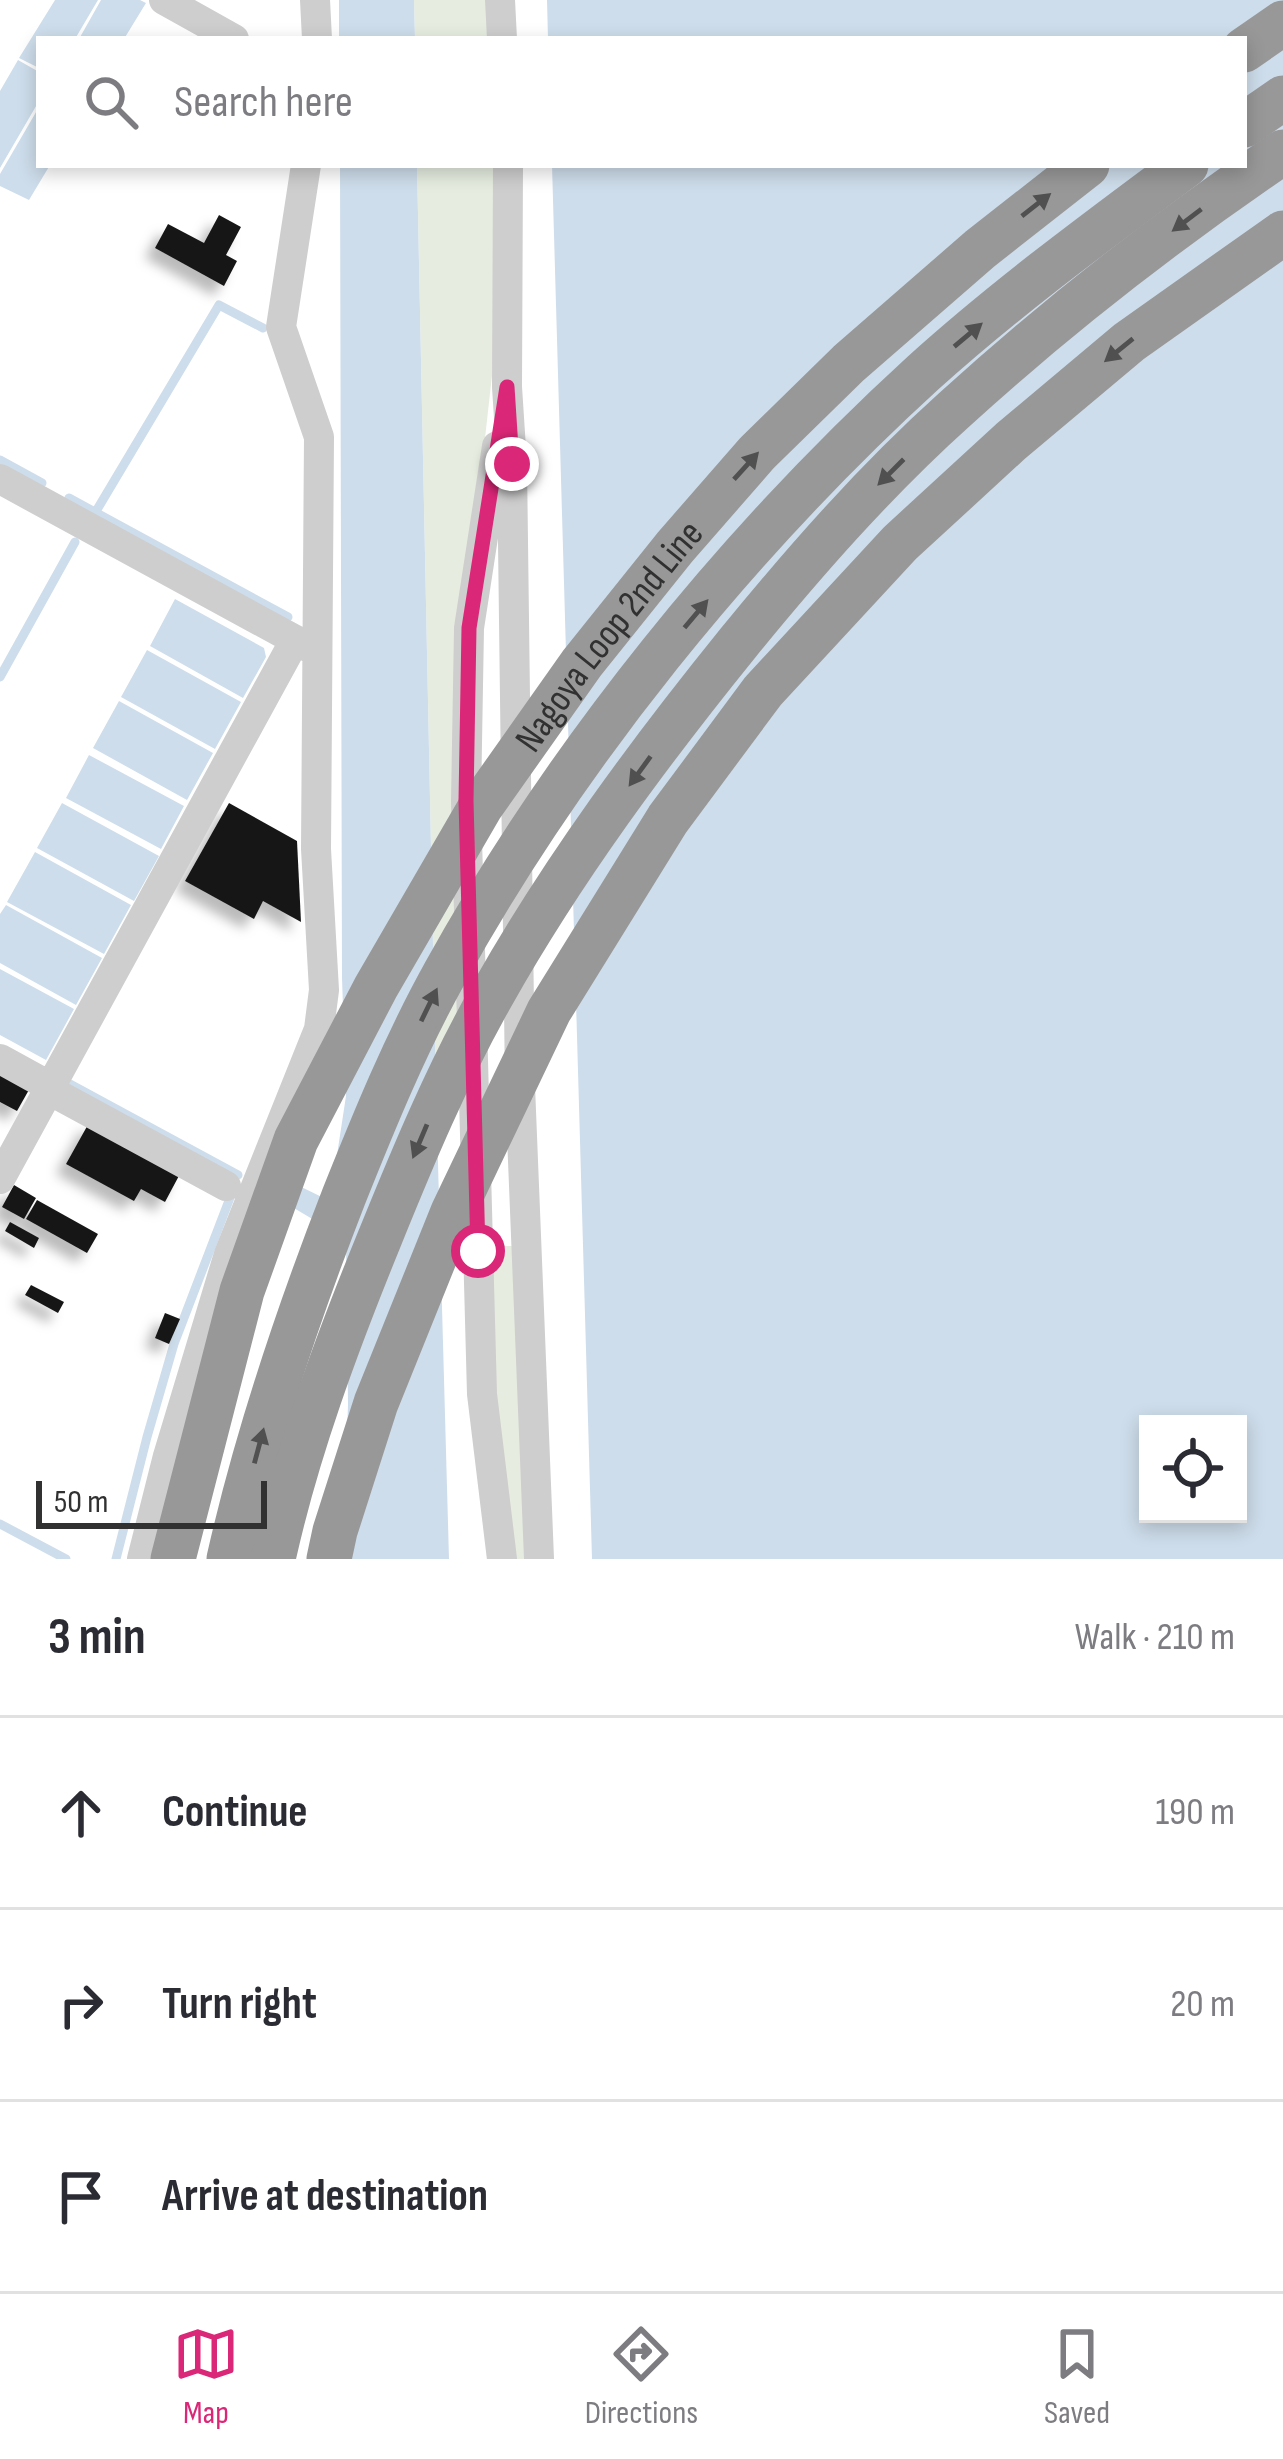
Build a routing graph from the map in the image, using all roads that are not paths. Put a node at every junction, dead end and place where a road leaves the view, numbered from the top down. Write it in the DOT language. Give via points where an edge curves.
graph roads {
  1 [pos="164,0"];
  2 [pos="315,0"];
  3 [pos="500,0"];
  4 [pos="1283,23"];
  5 [pos="229,36"];
  6 [pos="317,36"];
  7 [pos="502,36"];
  8 [pos="1247,48"];
  9 [pos="1283,98"];
  10 [pos="1247,122"];
  11 [pos="1283,152"];
  12 [pos="306,168"];
  13 [pos="508,168"];
  14 [pos="1083,168"];
  15 [pos="1182,168"];
  16 [pos="1283,233"];
  17 [pos="507,387"];
  18 [pos="0,479"];
  19 [pos="305,645"];
  20 [pos="0,1059"];
  21 [pos="50,1088"];
  22 [pos="0,1179"];
  23 [pos="226,1186"];
  24 [pos="142,1559"];
  25 [pos="172,1559"];
  26 [pos="229,1559"];
  27 [pos="273,1559"];
  28 [pos="329,1559"];
  29 [pos="502,1559"];
  30 [pos="539,1559"];
  1 -- 5 [label="street"];
  2 -- 6 [label="street"];
  3 -- 7 [label="street"];
  4 -- 8 [label="highway"];
  9 -- 10 [label="highway"];
  11 -- 27 [label="highway, one-way, bridge" via="1080,302 906,456 774,599 596,831 493,993 424,1129 311,1423"];
  12 -- 19 [label="street" via="281,327 319,437"];
  13 -- 17 [label="street"];
  25 -- 14 [label="highway, Nagoya Loop 2nd Line, one-way, bridge" via="242,1291 296,1140 481,806 582,663 758,453 980,248"];
  26 -- 15 [label="highway, one-way, bridge" via="270,1405 380,1105 444,974 538,820 644,676 824,468 1046,268"];
  16 -- 28 [label="highway, one-way, bridge" via="1129,342 900,543 763,691 668,819 549,1011 453,1212 376,1402"];
  17 -- 29 [label="street" via="469,628 466,801 482,1394"];
  17 -- 30 [label="street" via="520,1086"];
  18 -- 19 [label="street"];
  19 -- 21 [label="street"];
  19 -- 24 [label="street" via="320,1029 229,1254"];
  20 -- 21 [label="street"];
  21 -- 22 [label="street"];
  21 -- 23 [label="street"];
}
